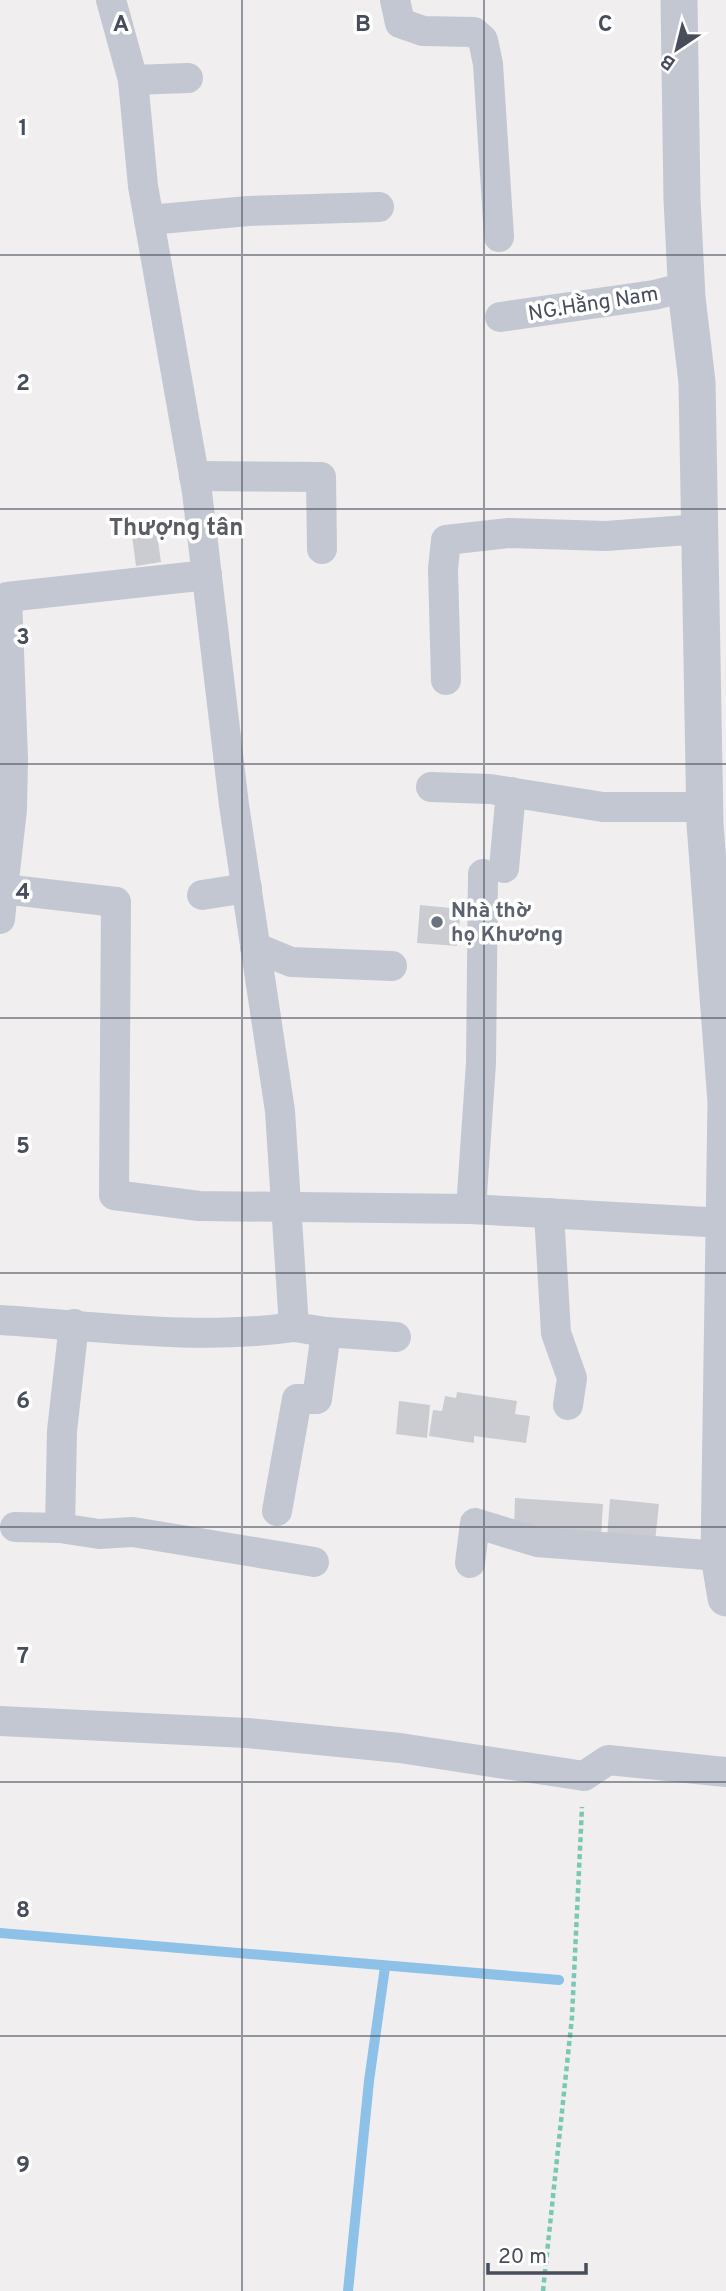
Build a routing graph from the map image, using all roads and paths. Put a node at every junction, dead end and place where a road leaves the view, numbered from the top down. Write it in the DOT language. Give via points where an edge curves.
graph roads {
  1 [pos="111,0"];
  2 [pos="395,0"];
  3 [pos="679,0"];
  4 [pos="188,78"];
  5 [pos="133,80"];
  6 [pos="379,207"];
  7 [pos="149,220"];
  8 [pos="499,237"];
  9 [pos="686,287"];
  10 [pos="500,317"];
  11 [pos="194,476"];
  12 [pos="701,529"];
  13 [pos="322,549"];
  14 [pos="207,575"];
  15 [pos="4,597"];
  16 [pos="446,680"];
  17 [pos="431,787"];
  18 [pos="511,792"];
  19 [pos="705,807"];
  20 [pos="2,882"];
  21 [pos="247,888"];
  22 [pos="202,895"];
  23 [pos="0,919"];
  24 [pos="255,947"];
  25 [pos="392,966"];
  26 [pos="286,1207"];
  27 [pos="471,1209"];
  28 [pos="549,1213"];
  29 [pos="725,1223"];
  30 [pos="0,1320"];
  31 [pos="74,1324"];
  32 [pos="294,1327"];
  33 [pos="326,1332"];
  34 [pos="396,1337"];
  35 [pos="568,1405"];
  36 [pos="277,1511"];
  37 [pos="15,1527"];
  38 [pos="60,1528"];
  39 [pos="719,1556"];
  40 [pos="314,1562"];
  41 [pos="470,1563"];
  42 [pos="726,1598"];
  43 [pos="0,1721"];
  44 [pos="726,1772"];
  45 [pos="584,1776"];
  46 [pos="543,2291"];
  1 -- 5 [label="street"];
  2 -- 8 [label="street" via="400,23 423,31 474,32 483,40"];
  3 -- 9 [label="street"];
  4 -- 5 [label="street"];
  5 -- 7 [label="street"];
  6 -- 7 [label="street"];
  7 -- 11 [label="street"];
  9 -- 10 [label="street, NG.Hằng Nam"];
  9 -- 12 [label="street" via="697,382"];
  11 -- 13 [label="street" via="321,477"];
  11 -- 14 [label="street"];
  12 -- 16 [label="street" via="606,536 509,533 446,540"];
  12 -- 19 [label="street"];
  14 -- 15 [label="street"];
  14 -- 21 [label="street" via="202,652"];
  15 -- 20 [label="street" via="13,759"];
  17 -- 18 [label="street"];
  18 -- 19 [label="street" via="603,807"];
  18 -- 27 [label="street" via="494,871"];
  19 -- 29 [label="street" via="726,1102"];
  20 -- 23 [label="street"];
  20 -- 26 [label="street" via="116,902 114,1195 199,1206"];
  21 -- 22 [label="street"];
  21 -- 24 [label="street"];
  24 -- 25 [label="street" via="291,962"];
  24 -- 26 [label="street" via="280,1111"];
  26 -- 27 [label="street"];
  26 -- 32 [label="street"];
  27 -- 28 [label="street"];
  28 -- 29 [label="street"];
  28 -- 35 [label="street" via="556,1333 572,1377"];
  29 -- 39 [label="street"];
  30 -- 31 [label="street"];
  31 -- 32 [label="street" via="260,1332"];
  31 -- 38 [label="street" via="62,1431"];
  32 -- 33 [label="street"];
  33 -- 34 [label="street"];
  33 -- 36 [label="street" via="317,1399 297,1399"];
  37 -- 38 [label="street"];
  38 -- 40 [label="street" via="99,1534 132,1532"];
  39 -- 41 [label="street" via="537,1542 475,1523"];
  39 -- 42 [label="street"];
  43 -- 45 [label="street" via="247,1733 400,1748"];
  44 -- 45 [label="street" via="608,1760"];
  45 -- 46 [label="path" via="572,2017"];
}
